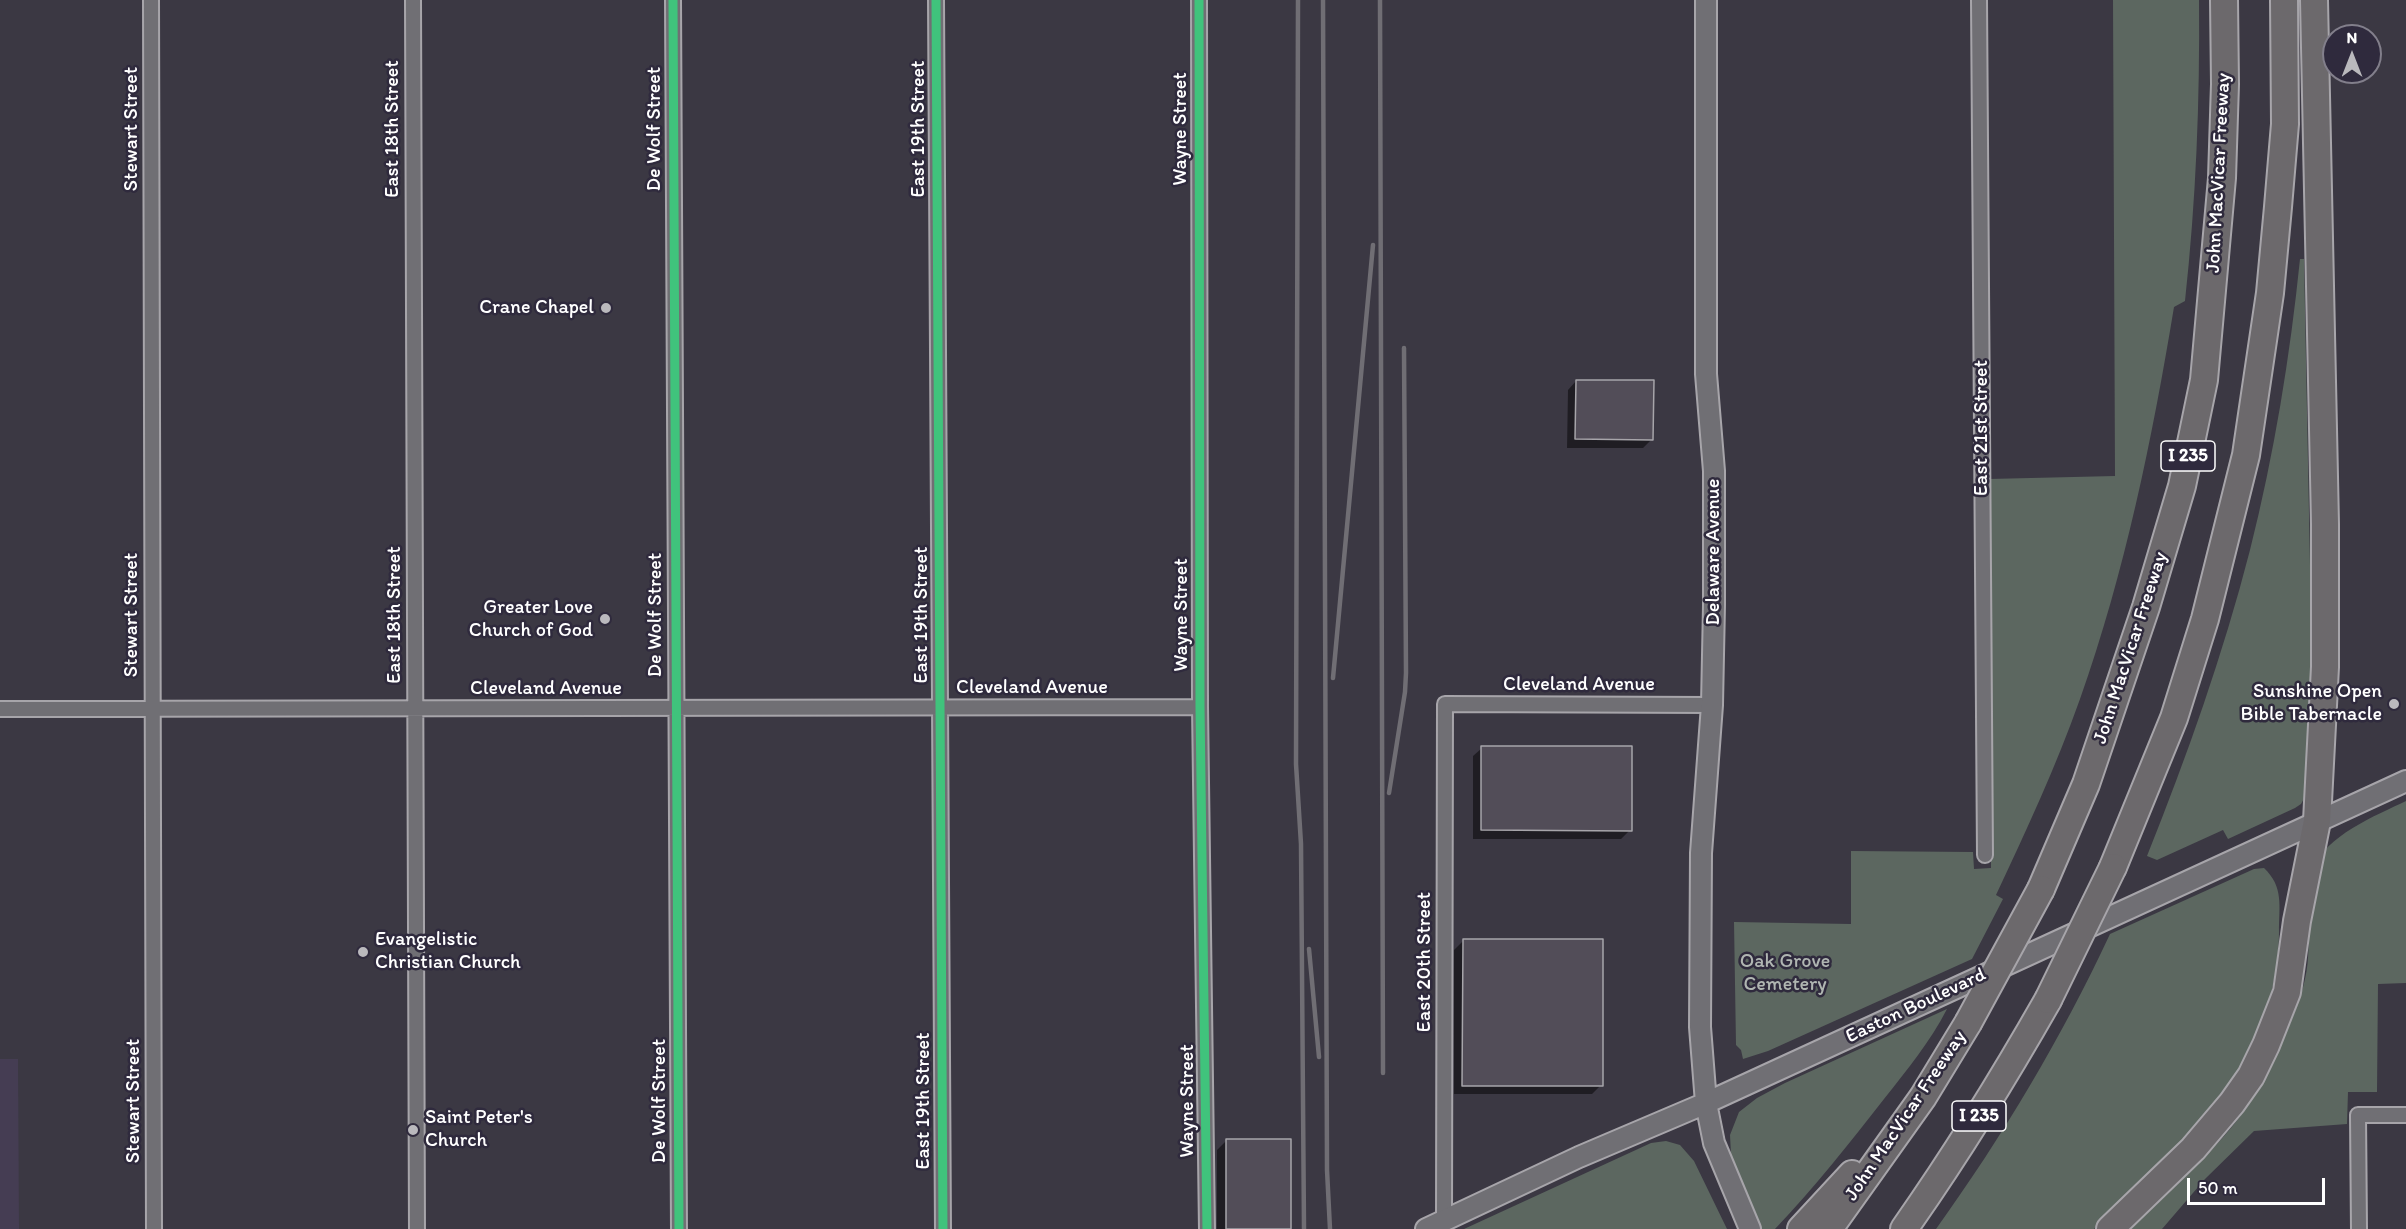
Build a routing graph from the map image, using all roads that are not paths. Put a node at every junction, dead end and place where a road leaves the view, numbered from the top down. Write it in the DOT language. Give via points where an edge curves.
graph roads {
  1 [pos="151,0"];
  2 [pos="412,0"];
  3 [pos="673,0"];
  4 [pos="936,0"];
  5 [pos="1199,0"];
  6 [pos="1706,0"];
  7 [pos="1980,0"];
  8 [pos="2224,0"];
  9 [pos="2284,0"];
  10 [pos="2314,0"];
  11 [pos="1445,704"];
  12 [pos="1712,705"];
  13 [pos="1200,707"];
  14 [pos="415,708"];
  15 [pos="674,708"];
  16 [pos="940,708"];
  17 [pos="0,709"];
  18 [pos="152,709"];
  19 [pos="2406,781"];
  20 [pos="2317,820"];
  21 [pos="1985,855"];
  22 [pos="1923,1097"];
  23 [pos="1706,1103"];
  24 [pos="2406,1115"];
  25 [pos="1444,1220"];
  26 [pos="154,1229"];
  27 [pos="417,1229"];
  28 [pos="679,1229"];
  29 [pos="943,1229"];
  30 [pos="1207,1229"];
  31 [pos="1426,1229"];
  32 [pos="1750,1229"];
  33 [pos="1801,1229"];
  34 [pos="1829,1229"];
  35 [pos="1904,1229"];
  36 [pos="2110,1229"];
  37 [pos="2359,1229"];
  1 -- 18 [label="street, Stewart Street"];
  2 -- 14 [label="street, East 18th Street"];
  3 -- 15 [label="street, De Wolf Street"];
  4 -- 16 [label="street, East 19th Street"];
  5 -- 13 [label="street, Wayne Street"];
  6 -- 12 [label="main road, Delaware Avenue" via="1706,374 1714,471"];
  7 -- 21 [label="street, East 21st Street"];
  8 -- 22 [label="highway, John MacVicar Freeway / I 235, bridge" via="2222,178 2201,392 2181,486 2146,607 2086,784 2041,889"];
  9 -- 35 [label="highway, I 235, bridge" via="2284,124 2270,293 2246,455 2205,619 2174,718 2114,867 2011,1066"];
  10 -- 20 [label="highway" via="2325,524 2325,667"];
  11 -- 12 [label="street, Cleveland Avenue"];
  11 -- 25 [label="street, East 20th Street"];
  12 -- 23 [label="main road, Delaware Avenue" via="1701,853 1700,1027"];
  13 -- 16 [label="street, Cleveland Avenue"];
  13 -- 30 [label="street, Wayne Street"];
  14 -- 15 [label="street, Cleveland Avenue"];
  14 -- 18 [label="street, Cleveland Avenue"];
  14 -- 27 [label="street, East 18th Street"];
  15 -- 16 [label="street, Cleveland Avenue"];
  15 -- 28 [label="street, De Wolf Street"];
  16 -- 29 [label="street, East 19th Street"];
  17 -- 18 [label="street, Cleveland Avenue"];
  18 -- 26 [label="street, Stewart Street"];
  19 -- 20 [label="main road, Easton Boulevard"];
  20 -- 23 [label="main road, Easton Boulevard"];
  20 -- 36 [label="highway" via="2287,992 2252,1076 2193,1149"];
  22 -- 33 [label="highway"];
  22 -- 34 [label="highway, John MacVicar Freeway / I 235"];
  23 -- 25 [label="main road, Easton Boulevard"];
  23 -- 32 [label="main road" via="1714,1143"];
  24 -- 37 [label="street" via="2358,1115"];
  25 -- 31 [label="main road, Easton Boulevard"];
}
